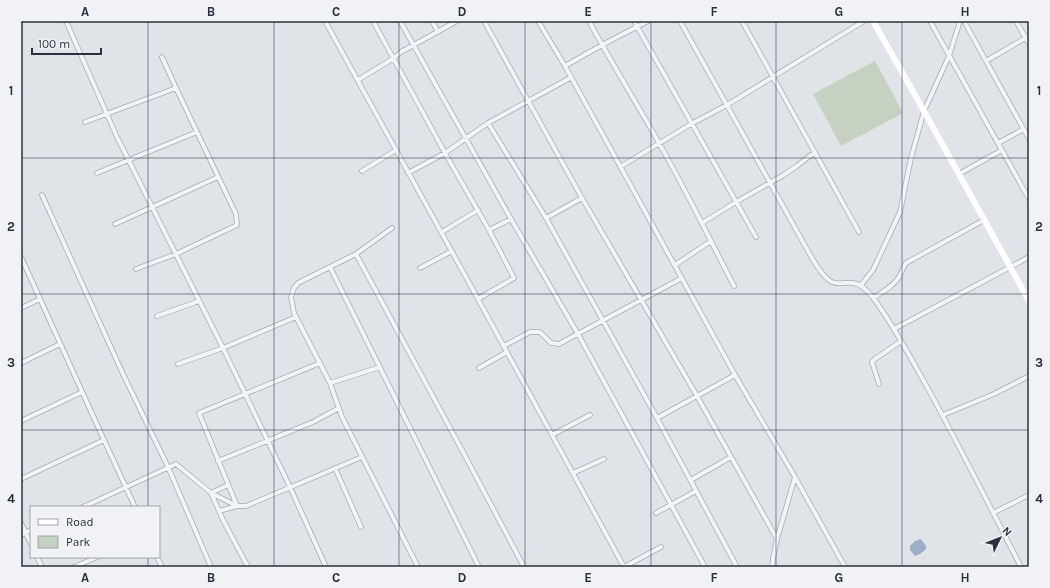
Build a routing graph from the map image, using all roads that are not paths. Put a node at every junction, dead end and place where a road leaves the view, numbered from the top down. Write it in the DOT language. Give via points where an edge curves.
graph roads {
  1 [pos="66,21"];
  2 [pos="325,21"];
  3 [pos="373,21"];
  4 [pos="400,21"];
  5 [pos="432,21"];
  6 [pos="457,21"];
  7 [pos="484,21"];
  8 [pos="538,21"];
  9 [pos="589,21"];
  10 [pos="634,21"];
  11 [pos="648,21"];
  12 [pos="680,21"];
  13 [pos="742,21"];
  14 [pos="864,21"];
  15 [pos="873,21"];
  16 [pos="930,21"];
  17 [pos="960,21"];
  18 [pos="964,21"];
  19 [pos="1016,21"];
  20 [pos="637,27"];
  21 [pos="438,32"];
  22 [pos="1027,37"];
  23 [pos="1029,44"];
  24 [pos="414,45"];
  25 [pos="602,45"];
  26 [pos="949,56"];
  27 [pos="162,57"];
  28 [pos="394,58"];
  29 [pos="986,61"];
  30 [pos="565,66"];
  31 [pos="773,77"];
  32 [pos="570,78"];
  33 [pos="358,80"];
  34 [pos="176,88"];
  35 [pos="528,100"];
  36 [pos="727,105"];
  37 [pos="924,111"];
  38 [pos="108,114"];
  39 [pos="86,122"];
  40 [pos="488,123"];
  41 [pos="691,124"];
  42 [pos="1024,129"];
  43 [pos="197,132"];
  44 [pos="466,138"];
  45 [pos="1029,139"];
  46 [pos="660,143"];
  47 [pos="998,143"];
  48 [pos="396,150"];
  49 [pos="1002,150"];
  50 [pos="444,153"];
  51 [pos="815,153"];
  52 [pos="129,160"];
  53 [pos="620,167"];
  54 [pos="362,171"];
  55 [pos="97,173"];
  56 [pos="408,173"];
  57 [pos="959,174"];
  58 [pos="218,177"];
  59 [pos="770,182"];
  60 [pos="42,195"];
  61 [pos="582,198"];
  62 [pos="1029,199"];
  63 [pos="736,202"];
  64 [pos="153,207"];
  65 [pos="478,210"];
  66 [pos="546,218"];
  67 [pos="510,219"];
  68 [pos="984,220"];
  69 [pos="702,223"];
  70 [pos="115,224"];
  71 [pos="392,228"];
  72 [pos="489,230"];
  73 [pos="442,232"];
  74 [pos="859,232"];
  75 [pos="756,238"];
  76 [pos="711,242"];
  77 [pos="452,251"];
  78 [pos="176,254"];
  79 [pos="356,254"];
  80 [pos="21,257"];
  81 [pos="1029,257"];
  82 [pos="675,265"];
  83 [pos="330,267"];
  84 [pos="1010,267"];
  85 [pos="420,268"];
  86 [pos="136,269"];
  87 [pos="682,278"];
  88 [pos="860,285"];
  89 [pos="734,286"];
  90 [pos="873,298"];
  91 [pos="40,299"];
  92 [pos="478,299"];
  93 [pos="642,300"];
  94 [pos="200,301"];
  95 [pos="1029,301"];
  96 [pos="21,308"];
  97 [pos="157,316"];
  98 [pos="296,317"];
  99 [pos="603,321"];
  100 [pos="894,328"];
  101 [pos="578,334"];
  102 [pos="901,341"];
  103 [pos="60,344"];
  104 [pos="504,346"];
  105 [pos="223,348"];
  106 [pos="507,352"];
  107 [pos="21,363"];
  108 [pos="320,363"];
  109 [pos="178,364"];
  110 [pos="380,367"];
  111 [pos="479,368"];
  112 [pos="735,374"];
  113 [pos="1029,376"];
  114 [pos="330,383"];
  115 [pos="879,384"];
  116 [pos="82,392"];
  117 [pos="245,394"];
  118 [pos="697,396"];
  119 [pos="339,408"];
  120 [pos="590,415"];
  121 [pos="943,415"];
  122 [pos="657,418"];
  123 [pos="21,421"];
  124 [pos="552,435"];
  125 [pos="104,440"];
  126 [pos="268,441"];
  127 [pos="362,457"];
  128 [pos="731,457"];
  129 [pos="604,459"];
  130 [pos="218,461"];
  131 [pos="168,467"];
  132 [pos="335,468"];
  133 [pos="573,472"];
  134 [pos="794,477"];
  135 [pos="21,479"];
  136 [pos="691,480"];
  137 [pos="228,485"];
  138 [pos="290,487"];
  139 [pos="126,488"];
  140 [pos="696,491"];
  141 [pos="210,493"];
  142 [pos="1029,495"];
  143 [pos="671,505"];
  144 [pos="85,506"];
  145 [pos="135,506"];
  146 [pos="237,506"];
  147 [pos="219,511"];
  148 [pos="656,513"];
  149 [pos="993,513"];
  150 [pos="21,523"];
  151 [pos="361,527"];
  152 [pos="23,534"];
  153 [pos="777,539"];
  154 [pos="30,543"];
  155 [pos="661,547"];
  156 [pos="38,558"];
  157 [pos="95,558"];
  158 [pos="158,558"];
  159 [pos="42,567"];
  160 [pos="74,567"];
  161 [pos="162,567"];
  162 [pos="211,567"];
  163 [pos="248,567"];
  164 [pos="326,567"];
  165 [pos="418,567"];
  166 [pos="479,567"];
  167 [pos="524,567"];
  168 [pos="624,567"];
  169 [pos="705,567"];
  170 [pos="737,567"];
  171 [pos="772,567"];
  172 [pos="845,567"];
  173 [pos="1021,567"];
  1 -- 38 [label="street"];
  2 -- 33 [label="street"];
  3 -- 28 [label="street"];
  4 -- 24 [label="street"];
  5 -- 21 [label="street"];
  6 -- 21 [label="street"];
  7 -- 35 [label="street"];
  8 -- 30 [label="street"];
  9 -- 25 [label="street"];
  10 -- 20 [label="street"];
  11 -- 20 [label="street"];
  12 -- 36 [label="street"];
  13 -- 31 [label="street"];
  14 -- 31 [label="street"];
  15 -- 37 [label="street"];
  16 -- 26 [label="street"];
  17 -- 26 [label="street"];
  18 -- 29 [label="street"];
  19 -- 22 [label="street"];
  20 -- 25 [label="street"];
  20 -- 41 [label="street"];
  21 -- 24 [label="street"];
  22 -- 23 [label="street"];
  22 -- 29 [label="street"];
  24 -- 28 [label="street"];
  24 -- 44 [label="street"];
  25 -- 30 [label="street"];
  25 -- 46 [label="street"];
  26 -- 37 [label="street"];
  26 -- 47 [label="street"];
  27 -- 34 [label="street"];
  28 -- 33 [label="street"];
  28 -- 50 [label="street"];
  29 -- 42 [label="street"];
  30 -- 32 [label="street"];
  31 -- 36 [label="street"];
  31 -- 51 [label="street"];
  32 -- 35 [label="street"];
  32 -- 53 [label="street"];
  33 -- 48 [label="street"];
  34 -- 38 [label="street"];
  34 -- 43 [label="street"];
  35 -- 40 [label="street"];
  35 -- 61 [label="street"];
  36 -- 41 [label="street"];
  36 -- 59 [label="street"];
  37 -- 57 [label="street"];
  37 -- 88 [label="street" via="900,212 873,270"];
  38 -- 39 [label="street"];
  38 -- 52 [label="street"];
  40 -- 44 [label="street"];
  40 -- 66 [label="street"];
  41 -- 46 [label="street"];
  41 -- 63 [label="street"];
  42 -- 45 [label="street"];
  42 -- 47 [label="street"];
  43 -- 52 [label="street"];
  43 -- 58 [label="street"];
  44 -- 50 [label="street"];
  44 -- 67 [label="street"];
  46 -- 53 [label="street"];
  46 -- 69 [label="street"];
  47 -- 49 [label="street"];
  48 -- 54 [label="street"];
  48 -- 56 [label="street"];
  49 -- 57 [label="street"];
  49 -- 62 [label="street"];
  50 -- 56 [label="street"];
  50 -- 65 [label="street"];
  51 -- 59 [label="street"];
  51 -- 74 [label="street"];
  52 -- 55 [label="street"];
  52 -- 64 [label="street"];
  53 -- 82 [label="street"];
  56 -- 73 [label="street"];
  57 -- 68 [label="street"];
  58 -- 64 [label="street"];
  58 -- 78 [label="street" via="236,214 237,225"];
  59 -- 63 [label="street"];
  59 -- 88 [label="street" via="814,264 832,281"];
  60 -- 131 [label="street"];
  61 -- 66 [label="street"];
  61 -- 93 [label="street"];
  63 -- 69 [label="street"];
  63 -- 75 [label="street"];
  64 -- 70 [label="street"];
  64 -- 78 [label="street"];
  65 -- 72 [label="street"];
  65 -- 73 [label="street"];
  66 -- 99 [label="street"];
  67 -- 72 [label="street"];
  67 -- 101 [label="street"];
  68 -- 84 [label="street"];
  68 -- 90 [label="street" via="906,263 893,285"];
  69 -- 76 [label="street"];
  71 -- 79 [label="street"];
  72 -- 92 [label="street" via="514,278"];
  73 -- 77 [label="street"];
  76 -- 82 [label="street"];
  76 -- 89 [label="street"];
  77 -- 85 [label="street"];
  77 -- 92 [label="street"];
  78 -- 86 [label="street"];
  78 -- 94 [label="street"];
  79 -- 83 [label="street"];
  79 -- 167 [label="street"];
  80 -- 91 [label="street"];
  81 -- 84 [label="street"];
  82 -- 87 [label="street"];
  83 -- 98 [label="street" via="298,283 294,288 291,297"];
  83 -- 110 [label="street"];
  84 -- 95 [label="street"];
  84 -- 100 [label="street"];
  87 -- 93 [label="street"];
  87 -- 112 [label="street"];
  88 -- 90 [label="street"];
  90 -- 100 [label="street"];
  91 -- 96 [label="street"];
  91 -- 103 [label="street"];
  92 -- 104 [label="street"];
  93 -- 99 [label="street"];
  93 -- 118 [label="street"];
  94 -- 97 [label="street"];
  94 -- 105 [label="street"];
  98 -- 105 [label="street"];
  98 -- 108 [label="street"];
  99 -- 101 [label="street"];
  99 -- 122 [label="street"];
  100 -- 102 [label="street"];
  101 -- 104 [label="street" via="558,344 551,343 540,332 530,332"];
  101 -- 143 [label="street"];
  102 -- 115 [label="street" via="872,362"];
  102 -- 121 [label="street"];
  103 -- 107 [label="street"];
  103 -- 116 [label="street"];
  104 -- 106 [label="street"];
  105 -- 109 [label="street"];
  105 -- 117 [label="street"];
  106 -- 111 [label="street"];
  106 -- 124 [label="street"];
  108 -- 114 [label="street"];
  108 -- 117 [label="street"];
  110 -- 114 [label="street"];
  110 -- 166 [label="street"];
  112 -- 118 [label="street"];
  112 -- 134 [label="street"];
  113 -- 121 [label="street"];
  114 -- 119 [label="street"];
  116 -- 123 [label="street"];
  116 -- 125 [label="street"];
  117 -- 126 [label="street"];
  117 -- 130 [label="street" via="199,413"];
  118 -- 122 [label="street"];
  118 -- 128 [label="street"];
  119 -- 126 [label="street"];
  119 -- 127 [label="street"];
  120 -- 124 [label="street"];
  121 -- 149 [label="street"];
  122 -- 136 [label="street"];
  124 -- 133 [label="street"];
  125 -- 135 [label="street"];
  125 -- 139 [label="street"];
  126 -- 130 [label="street"];
  126 -- 138 [label="street"];
  127 -- 132 [label="street"];
  127 -- 165 [label="street"];
  128 -- 136 [label="street"];
  128 -- 153 [label="street"];
  129 -- 133 [label="street"];
  130 -- 137 [label="street"];
  131 -- 139 [label="street"];
  131 -- 141 [label="street" via="176,464"];
  131 -- 162 [label="street"];
  132 -- 138 [label="street"];
  132 -- 151 [label="street"];
  133 -- 168 [label="street"];
  134 -- 153 [label="street"];
  134 -- 172 [label="street"];
  136 -- 140 [label="street"];
  137 -- 141 [label="street"];
  137 -- 146 [label="street"];
  138 -- 146 [label="street" via="246,506"];
  138 -- 164 [label="street"];
  139 -- 144 [label="street"];
  139 -- 145 [label="street"];
  140 -- 143 [label="street"];
  140 -- 170 [label="street"];
  141 -- 146 [label="street"];
  141 -- 147 [label="street"];
  142 -- 149 [label="street"];
  143 -- 148 [label="street"];
  143 -- 169 [label="street"];
  146 -- 147 [label="street"];
  147 -- 163 [label="street"];
  149 -- 173 [label="street"];
  150 -- 152 [label="street"];
  152 -- 154 [label="street"];
  153 -- 171 [label="street"];
  155 -- 168 [label="street"];
  156 -- 159 [label="street"];
  157 -- 160 [label="street"];
  158 -- 161 [label="street"];
}
